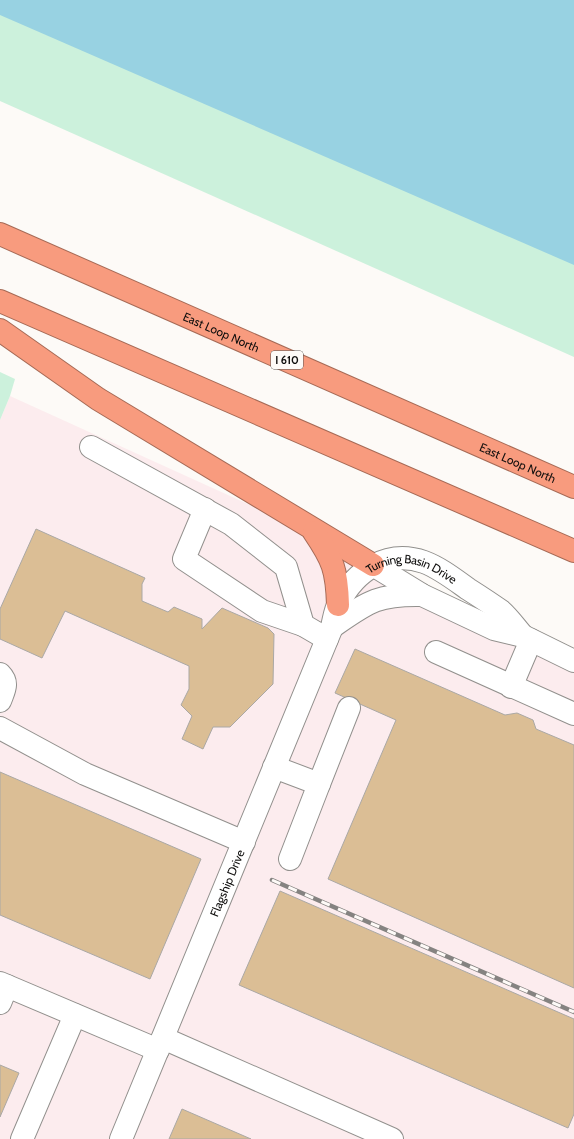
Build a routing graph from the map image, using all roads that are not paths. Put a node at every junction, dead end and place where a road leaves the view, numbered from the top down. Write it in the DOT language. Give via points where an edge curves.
graph roads {
  1 [pos="0,234"];
  2 [pos="0,301"];
  3 [pos="0,330"];
  4 [pos="92,447"];
  5 [pos="574,487"];
  6 [pos="205,509"];
  7 [pos="311,528"];
  8 [pos="574,551"];
  9 [pos="373,565"];
  10 [pos="422,595"];
  11 [pos="338,605"];
  12 [pos="303,626"];
  13 [pos="329,633"];
  14 [pos="527,638"];
  15 [pos="436,652"];
  16 [pos="574,661"];
  17 [pos="0,674"];
  18 [pos="511,687"];
  19 [pos="0,701"];
  20 [pos="349,708"];
  21 [pos="574,714"];
  22 [pos="0,728"];
  23 [pos="274,767"];
  24 [pos="319,784"];
  25 [pos="244,842"];
  26 [pos="290,859"];
  27 [pos="2,991"];
  28 [pos="75,1015"];
  29 [pos="161,1044"];
  30 [pos="22,1139"];
  31 [pos="121,1139"];
  32 [pos="392,1139"];
  1 -- 5 [label="highway, East Loop North / I 610"];
  2 -- 8 [label="highway"];
  3 -- 7 [label="highway" via="98,399"];
  4 -- 6 [label="street"];
  6 -- 12 [label="street" via="232,524 286,567"];
  6 -- 12 [label="street" via="184,559 262,611"];
  7 -- 9 [label="highway"];
  7 -- 11 [label="highway" via="330,556 337,579"];
  9 -- 10 [label="street, Turning Basin Drive"];
  9 -- 11 [label="street, Flagship Drive" via="346,590"];
  9 -- 14 [label="street, Turning Basin Drive" via="389,558 424,562 446,573 502,612"];
  10 -- 13 [label="street" via="395,594 374,600"];
  10 -- 14 [label="street, Turning Basin Drive" via="494,629"];
  11 -- 13 [label="street, Flagship Drive"];
  12 -- 13 [label="street"];
  13 -- 23 [label="street, Flagship Drive"];
  14 -- 16 [label="street, Turning Basin Drive"];
  14 -- 18 [label="street"];
  15 -- 18 [label="street"];
  17 -- 19 [label="street" via="6,684"];
  18 -- 21 [label="street"];
  20 -- 24 [label="street"];
  22 -- 25 [label="street" via="85,774"];
  23 -- 24 [label="street"];
  23 -- 25 [label="street, Flagship Drive"];
  24 -- 26 [label="street"];
  25 -- 29 [label="street, Flagship Drive"];
  27 -- 28 [label="street"];
  28 -- 29 [label="street"];
  28 -- 30 [label="street"];
  29 -- 31 [label="street, Flagship Drive"];
  29 -- 32 [label="street"];
}
